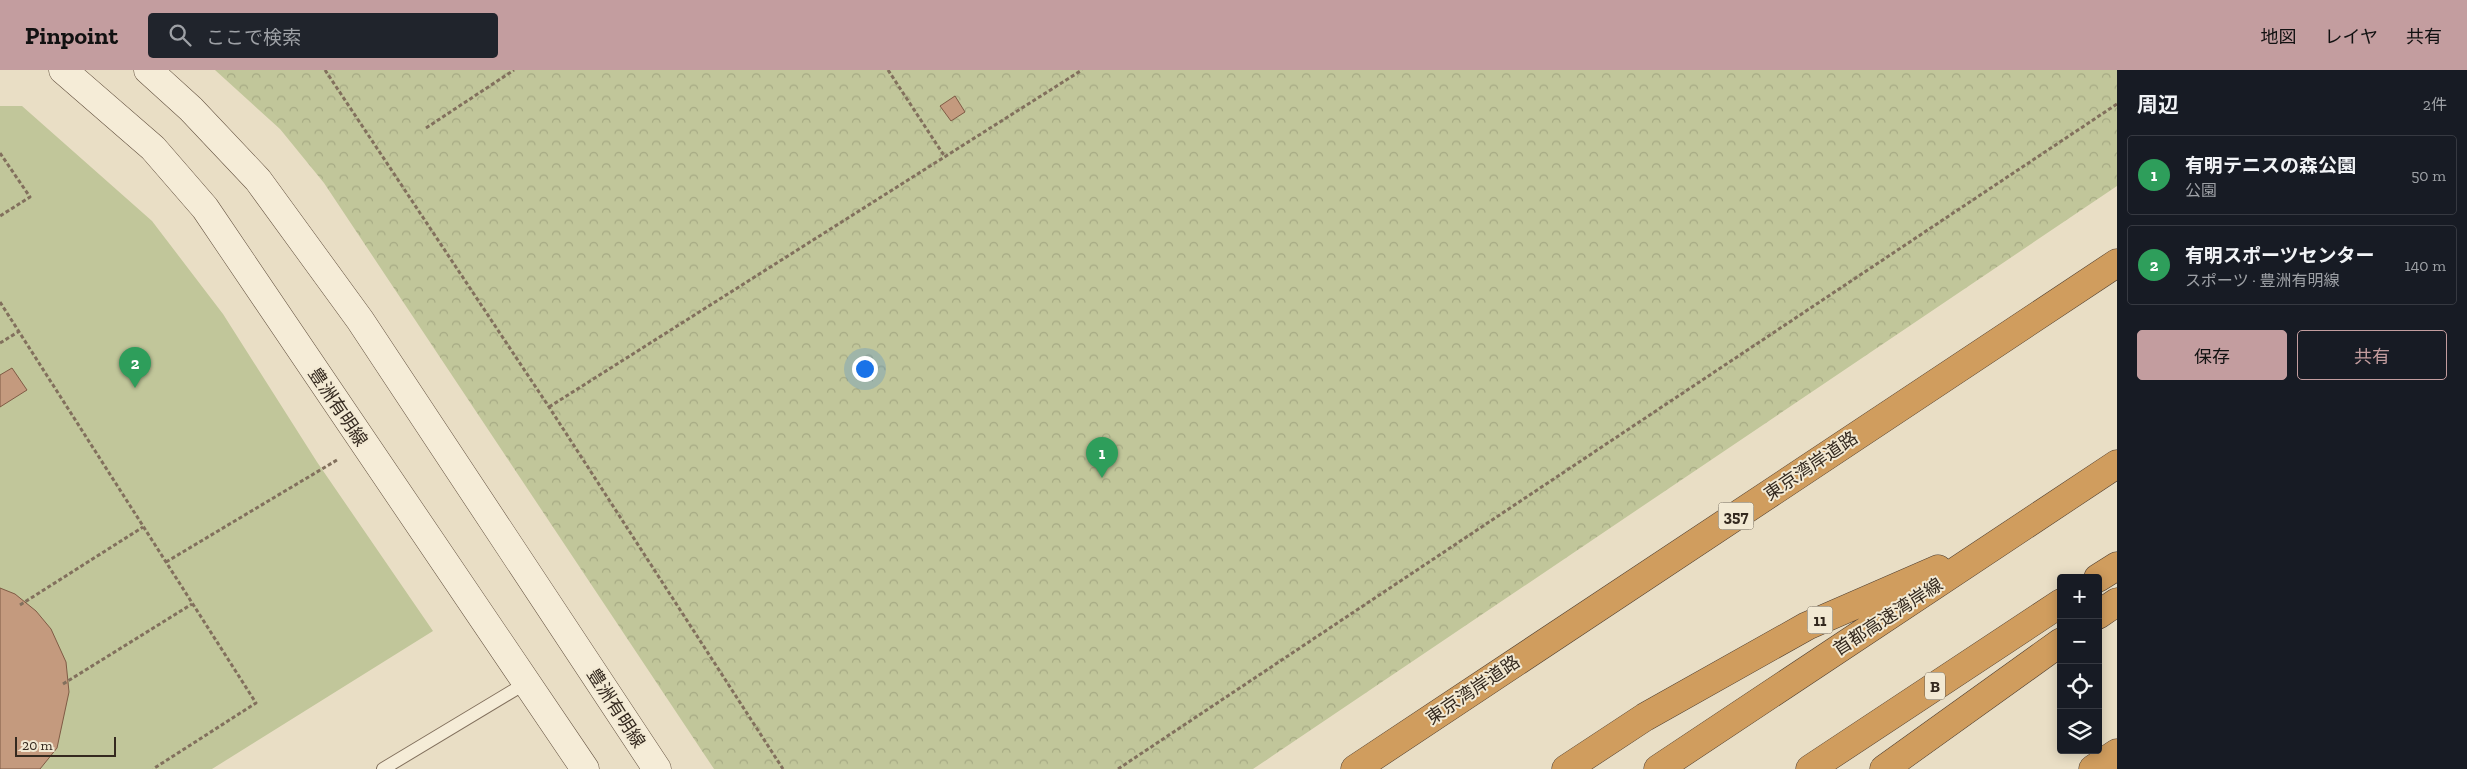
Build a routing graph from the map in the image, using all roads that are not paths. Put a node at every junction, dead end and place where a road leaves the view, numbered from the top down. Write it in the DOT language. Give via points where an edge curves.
graph roads {
  1 [pos="62,70"];
  2 [pos="148,70"];
  3 [pos="2117,263"];
  4 [pos="2117,464"];
  5 [pos="2004,541"];
  6 [pos="2117,566"];
  7 [pos="2102,575"];
  8 [pos="2117,602"];
  9 [pos="2057,606"];
  10 [pos="2102,612"];
  11 [pos="2057,645"];
  12 [pos="526,683"];
  13 [pos="2117,753"];
  14 [pos="1667,763"];
  15 [pos="383,769"];
  16 [pos="585,769"];
  17 [pos="657,769"];
  18 [pos="1355,769"];
  19 [pos="1566,769"];
  20 [pos="1810,769"];
  21 [pos="1884,769"];
  22 [pos="2093,769"];
  1 -- 12 [label="main road, 豊洲有明線" via="153,148 205,208"];
  2 -- 17 [label="main road, 豊洲有明線" via="191,109 258,180 360,320"];
  3 -- 18 [label="highway, 東京湾岸道路 / 357"];
  4 -- 5 [label="highway, 首都高速湾岸線"];
  5 -- 14 [label="highway, 首都高速湾岸線"];
  5 -- 19 [label="highway, 11" via="1807,626 1645,718"];
  6 -- 7 [label="highway"];
  8 -- 10 [label="highway"];
  9 -- 20 [label="highway, B"];
  11 -- 21 [label="highway"];
  12 -- 15 [label="lane"];
  12 -- 16 [label="main road, 豊洲有明線"];
  13 -- 22 [label="highway"];
}
